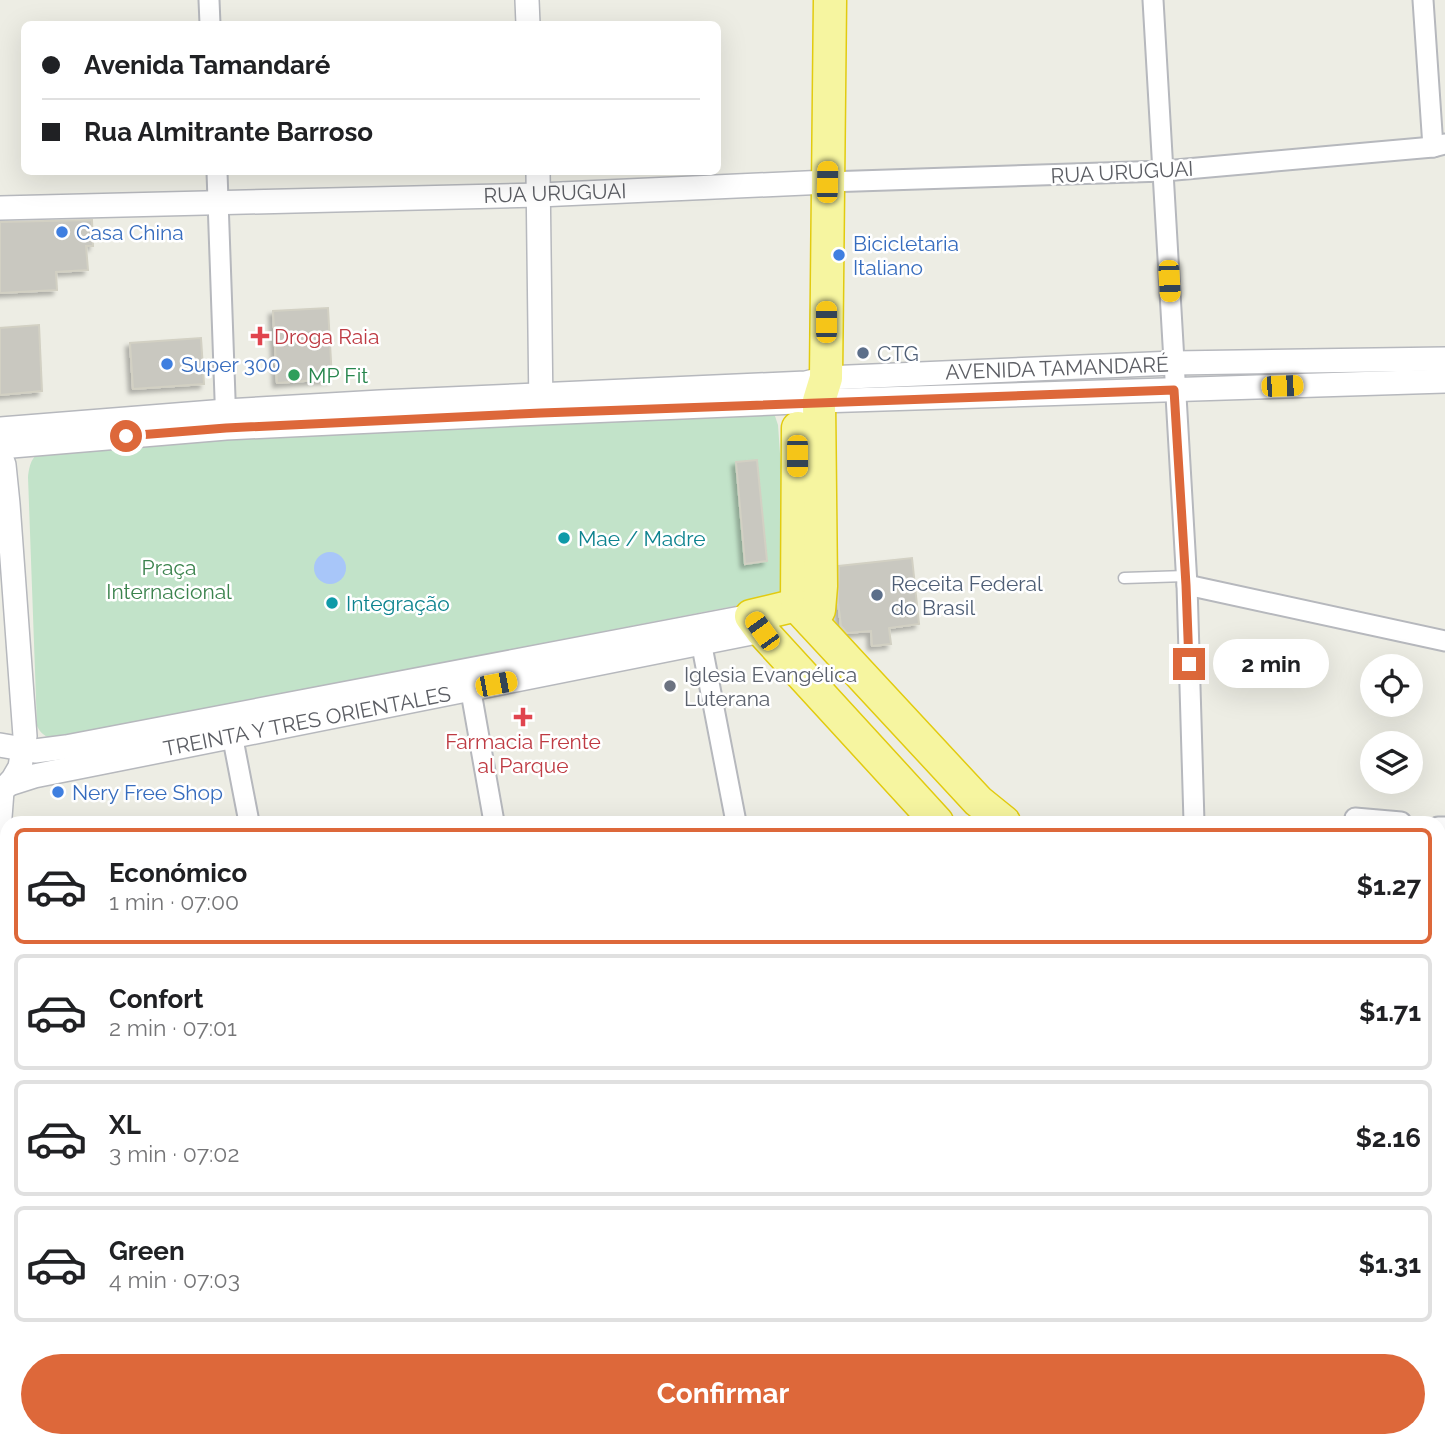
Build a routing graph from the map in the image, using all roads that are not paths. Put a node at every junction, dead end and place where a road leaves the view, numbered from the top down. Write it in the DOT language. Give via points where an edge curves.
graph roads {
  1 [pos="209,0"];
  2 [pos="527,0"];
  3 [pos="808,0"];
  4 [pos="830,0"];
  5 [pos="1153,0"];
  6 [pos="1423,0"];
  7 [pos="210,21"];
  8 [pos="528,21"];
  9 [pos="1439,146"];
  10 [pos="1164,171"];
  11 [pos="216,175"];
  12 [pos="538,175"];
  13 [pos="817,183"];
  14 [pos="539,195"];
  15 [pos="218,201"];
  16 [pos="0,208"];
  17 [pos="1445,359"];
  18 [pos="1174,363"];
  19 [pos="1445,381"];
  20 [pos="1174,390"];
  21 [pos="812,392"];
  22 [pos="541,404"];
  23 [pos="226,419"];
  24 [pos="0,429"];
  25 [pos="0,447"];
  26 [pos="0,454"];
  27 [pos="1124,578"];
  28 [pos="1186,580"];
  29 [pos="804,614"];
  30 [pos="756,624"];
  31 [pos="700,635"];
  32 [pos="1445,641"];
  33 [pos="469,680"];
  34 [pos="230,726"];
  35 [pos="7,747"];
  36 [pos="4,789"];
  37 [pos="0,816"];
  38 [pos="248,816"];
  39 [pos="493,816"];
  40 [pos="735,816"];
  41 [pos="932,816"];
  42 [pos="997,816"];
  43 [pos="1194,816"];
  1 -- 7 [label="street"];
  2 -- 8 [label="street"];
  3 -- 13 [label="highway"];
  4 -- 13 [label="highway"];
  5 -- 10 [label="street"];
  6 -- 9 [label="street"];
  9 -- 10 [label="street, RUA URUGUAI"];
  10 -- 13 [label="street, RUA URUGUAI"];
  10 -- 18 [label="street"];
  11 -- 15 [label="street"];
  12 -- 14 [label="street"];
  13 -- 14 [label="street, RUA URUGUAI"];
  13 -- 21 [label="highway"];
  14 -- 15 [label="street, RUA URUGUAI"];
  14 -- 22 [label="street"];
  15 -- 16 [label="street, RUA URUGUAI"];
  15 -- 23 [label="street"];
  17 -- 18 [label="street, AVENIDA TAMANDARÉ"];
  18 -- 20 [label="street"];
  18 -- 21 [label="street, AVENIDA TAMANDARÉ"];
  19 -- 20 [label="street, AVENIDA TAMANDARÉ"];
  20 -- 21 [label="street, AVENIDA TAMANDARÉ"];
  20 -- 28 [label="street"];
  21 -- 22 [label="street, AVENIDA TAMANDARÉ"];
  21 -- 29 [label="highway" via="821,586 819,610"];
  22 -- 23 [label="street, AVENIDA TAMANDARÉ"];
  23 -- 24 [label="street, AVENIDA TAMANDARÉ"];
  23 -- 25 [label="street, AVENIDA TAMANDARÉ"];
  26 -- 35 [label="street" via="8,504"];
  27 -- 28 [label="lane"];
  28 -- 32 [label="street"];
  28 -- 43 [label="street"];
  29 -- 30 [label="highway, TREINTA Y TRES ORIENTALES"];
  29 -- 42 [label="highway"];
  30 -- 31 [label="street, TREINTA Y TRES ORIENTALES"];
  30 -- 41 [label="highway"];
  31 -- 33 [label="street, TREINTA Y TRES ORIENTALES"];
  31 -- 40 [label="street"];
  33 -- 34 [label="street, TREINTA Y TRES ORIENTALES"];
  33 -- 39 [label="street"];
  34 -- 35 [label="street, TREINTA Y TRES ORIENTALES" via="35,751"];
  34 -- 36 [label="street, TREINTA Y TRES ORIENTALES" via="34,776"];
  34 -- 38 [label="street"];
  35 -- 36 [label="street" via="20,767"];
  36 -- 37 [label="street"];
}
